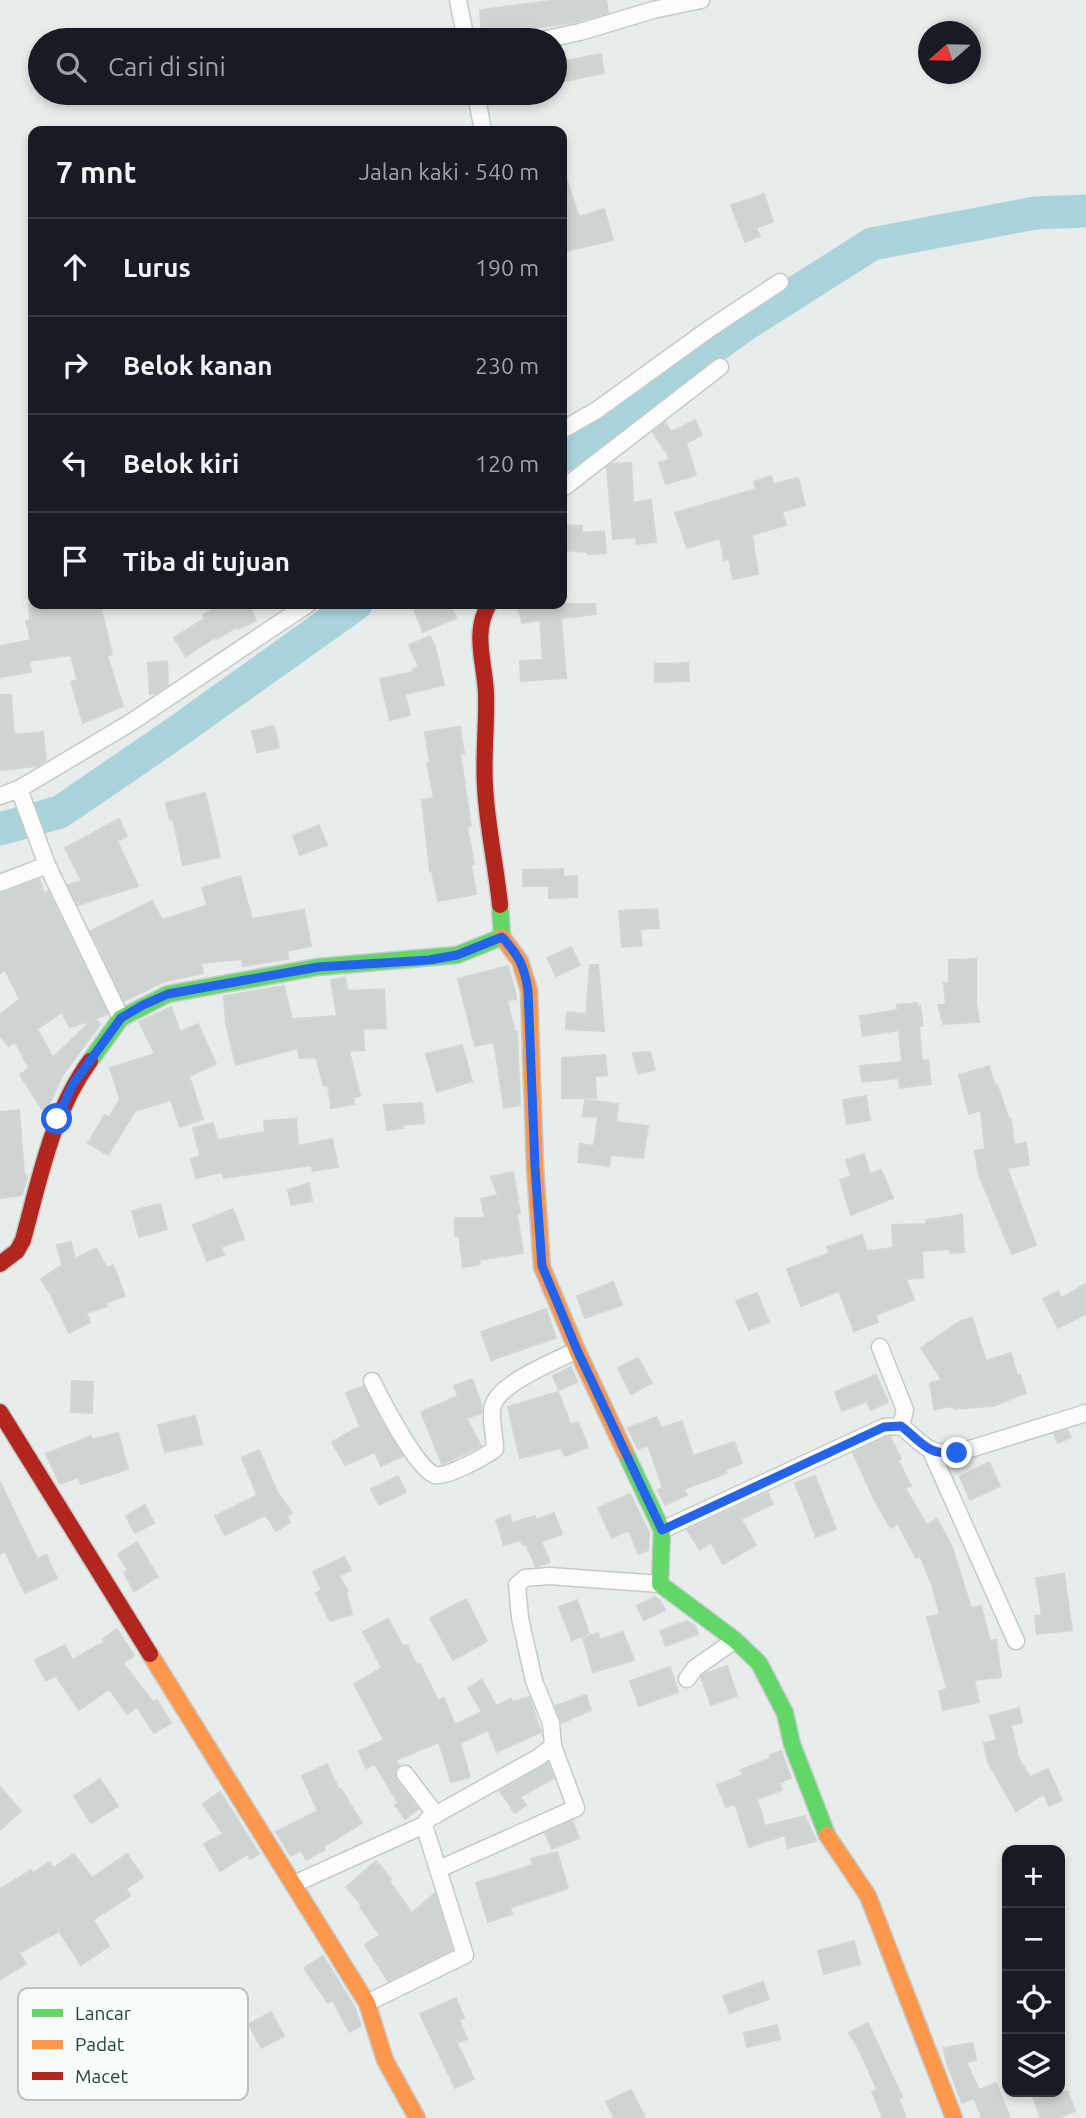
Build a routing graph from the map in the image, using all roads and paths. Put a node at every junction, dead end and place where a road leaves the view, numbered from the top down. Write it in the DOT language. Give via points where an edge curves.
graph roads {
  1 [pos="458,0"];
  2 [pos="701,0"];
  3 [pos="464,28"];
  4 [pos="567,35"];
  5 [pos="478,105"];
  6 [pos="481,126"];
  7 [pos="780,282"];
  8 [pos="720,367"];
  9 [pos="567,427"];
  10 [pos="567,485"];
  11 [pos="301,609"];
  12 [pos="485,609"];
  13 [pos="21,794"];
  14 [pos="0,796"];
  15 [pos="47,864"];
  16 [pos="0,883"];
  17 [pos="502,937"];
  18 [pos="121,1018"];
  19 [pos="0,1264"];
  20 [pos="880,1347"];
  21 [pos="577,1350"];
  22 [pos="372,1381"];
  23 [pos="0,1412"];
  24 [pos="1086,1413"];
  25 [pos="901,1426"];
  26 [pos="930,1451"];
  27 [pos="662,1530"];
  28 [pos="660,1584"];
  29 [pos="735,1640"];
  30 [pos="1016,1641"];
  31 [pos="687,1679"];
  32 [pos="552,1746"];
  33 [pos="405,1774"];
  34 [pos="430,1820"];
  35 [pos="439,1869"];
  36 [pos="294,1884"];
  37 [pos="367,2003"];
  38 [pos="417,2118"];
  39 [pos="954,2118"];
  1 -- 3 [label="street"];
  2 -- 4 [label="street"];
  5 -- 6 [label="street"];
  7 -- 9 [label="street"];
  8 -- 10 [label="street"];
  11 -- 13 [label="street"];
  12 -- 17 [label="street" via="479,636 486,687 485,790"];
  13 -- 14 [label="street"];
  13 -- 15 [label="street"];
  15 -- 16 [label="street"];
  15 -- 18 [label="street"];
  17 -- 18 [label="street" via="448,957 318,967 193,988 155,999"];
  17 -- 21 [label="street" via="524,966 528,990 542,1266"];
  18 -- 19 [label="street" via="73,1084 57,1119 23,1240"];
  20 -- 25 [label="street" via="905,1410"];
  21 -- 22 [label="street" via="505,1388 491,1410 495,1449 441,1475 420,1462 391,1420"];
  21 -- 27 [label="street"];
  23 -- 36 [label="street"];
  24 -- 26 [label="street" via="957,1453"];
  25 -- 26 [label="street"];
  25 -- 27 [label="street" via="884,1427"];
  26 -- 30 [label="street"];
  27 -- 28 [label="street"];
  28 -- 29 [label="street"];
  28 -- 32 [label="street" via="549,1576 525,1578 517,1585 520,1618 534,1681 551,1723"];
  29 -- 31 [label="street"];
  29 -- 39 [label="street" via="759,1664 785,1713 824,1830 868,1896"];
  32 -- 34 [label="street"];
  32 -- 35 [label="street" via="576,1808"];
  33 -- 34 [label="street"];
  34 -- 35 [label="street"];
  34 -- 36 [label="street"];
  35 -- 37 [label="street" via="465,1955"];
  36 -- 37 [label="street"];
  37 -- 38 [label="street" via="386,2060"];
}
